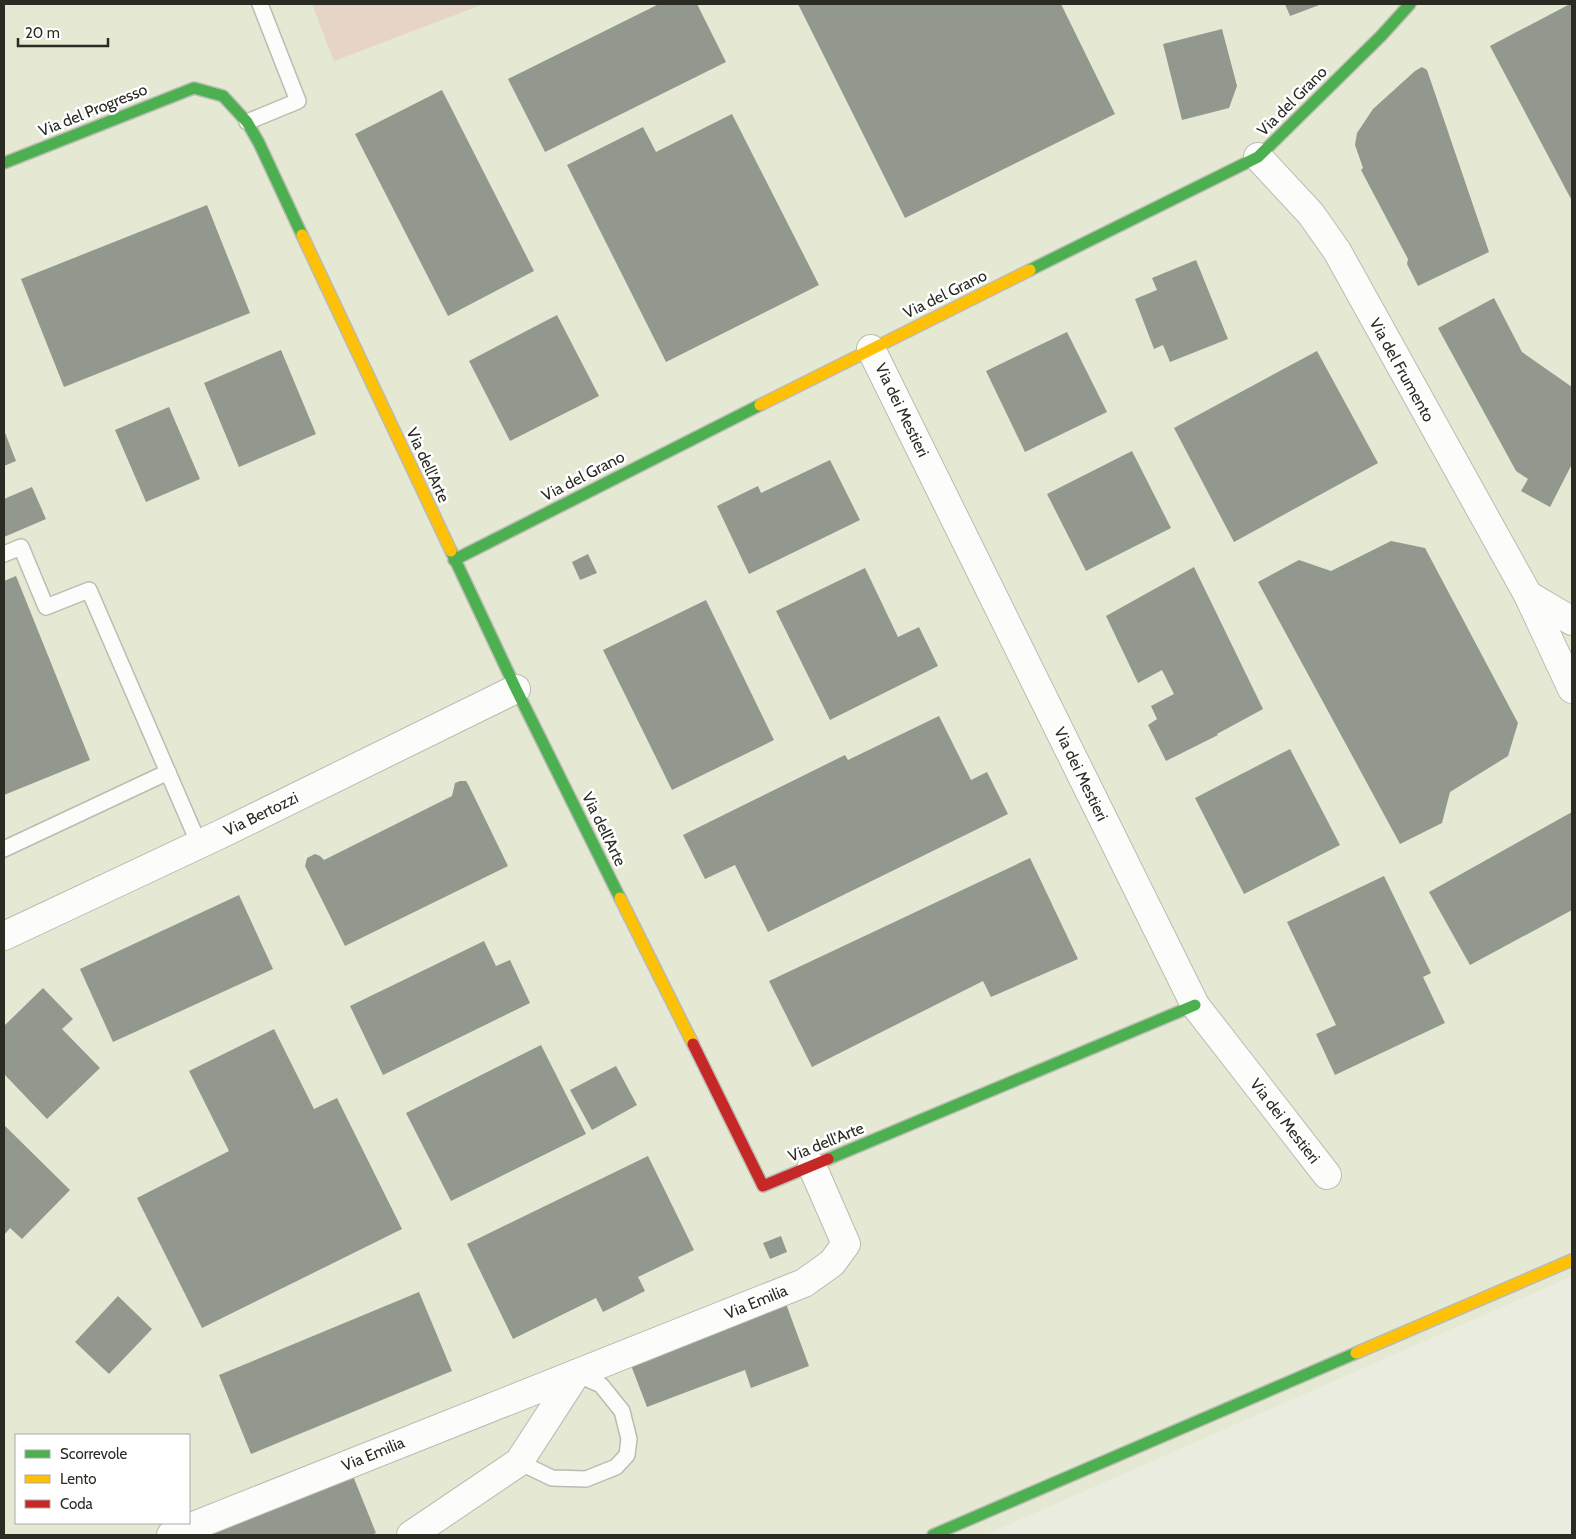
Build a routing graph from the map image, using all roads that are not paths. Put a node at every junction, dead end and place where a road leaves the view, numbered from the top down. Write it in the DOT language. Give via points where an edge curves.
graph roads {
  1 [pos="260,4"];
  2 [pos="1410,4"];
  3 [pos="194,88"];
  4 [pos="247,122"];
  5 [pos="1258,158"];
  6 [pos="4,163"];
  7 [pos="871,349"];
  8 [pos="4,554"];
  9 [pos="454,560"];
  10 [pos="1528,595"];
  11 [pos="1572,621"];
  12 [pos="516,689"];
  13 [pos="1572,690"];
  14 [pos="168,772"];
  15 [pos="199,844"];
  16 [pos="4,849"];
  17 [pos="4,936"];
  18 [pos="1195,1005"];
  19 [pos="812,1166"];
  20 [pos="1327,1175"];
  21 [pos="1572,1260"];
  22 [pos="576,1374"];
  23 [pos="519,1462"];
  24 [pos="961,1528"];
  25 [pos="171,1535"];
  26 [pos="411,1535"];
  27 [pos="933,1535"];
  1 -- 4 [label="lane" via="298,101"];
  2 -- 5 [label="street, Via del Grano"];
  3 -- 4 [label="street, Via dell'Arte" via="223,96"];
  3 -- 6 [label="street, Via del Progresso"];
  4 -- 9 [label="street, Via dell'Arte" via="260,143"];
  5 -- 7 [label="street, Via del Grano"];
  5 -- 10 [label="street, Via del Frumento" via="1311,214 1337,252"];
  7 -- 9 [label="street, Via del Grano"];
  7 -- 18 [label="street, Via dei Mestieri"];
  8 -- 14 [label="lane" via="22,547 46,607 89,590"];
  9 -- 12 [label="street, Via dell'Arte"];
  10 -- 11 [label="street"];
  10 -- 13 [label="street, Via del Frumento"];
  12 -- 15 [label="street, Via Bertozzi"];
  12 -- 19 [label="street, Via dell'Arte" via="763,1186"];
  14 -- 15 [label="lane"];
  14 -- 16 [label="lane"];
  15 -- 17 [label="street, Via Bertozzi"];
  18 -- 19 [label="street, Via dell'Arte"];
  18 -- 20 [label="street, Via dei Mestieri"];
  19 -- 22 [label="street, Via Emilia" via="846,1244 832,1264 804,1283"];
  21 -- 24 [label="street"];
  22 -- 23 [label="street"];
  22 -- 23 [label="lane" via="600,1385 622,1411 629,1439 627,1455 616,1467 586,1479 552,1478"];
  22 -- 25 [label="street, Via Emilia"];
  23 -- 26 [label="street"];
  24 -- 27 [label="street"];
}
